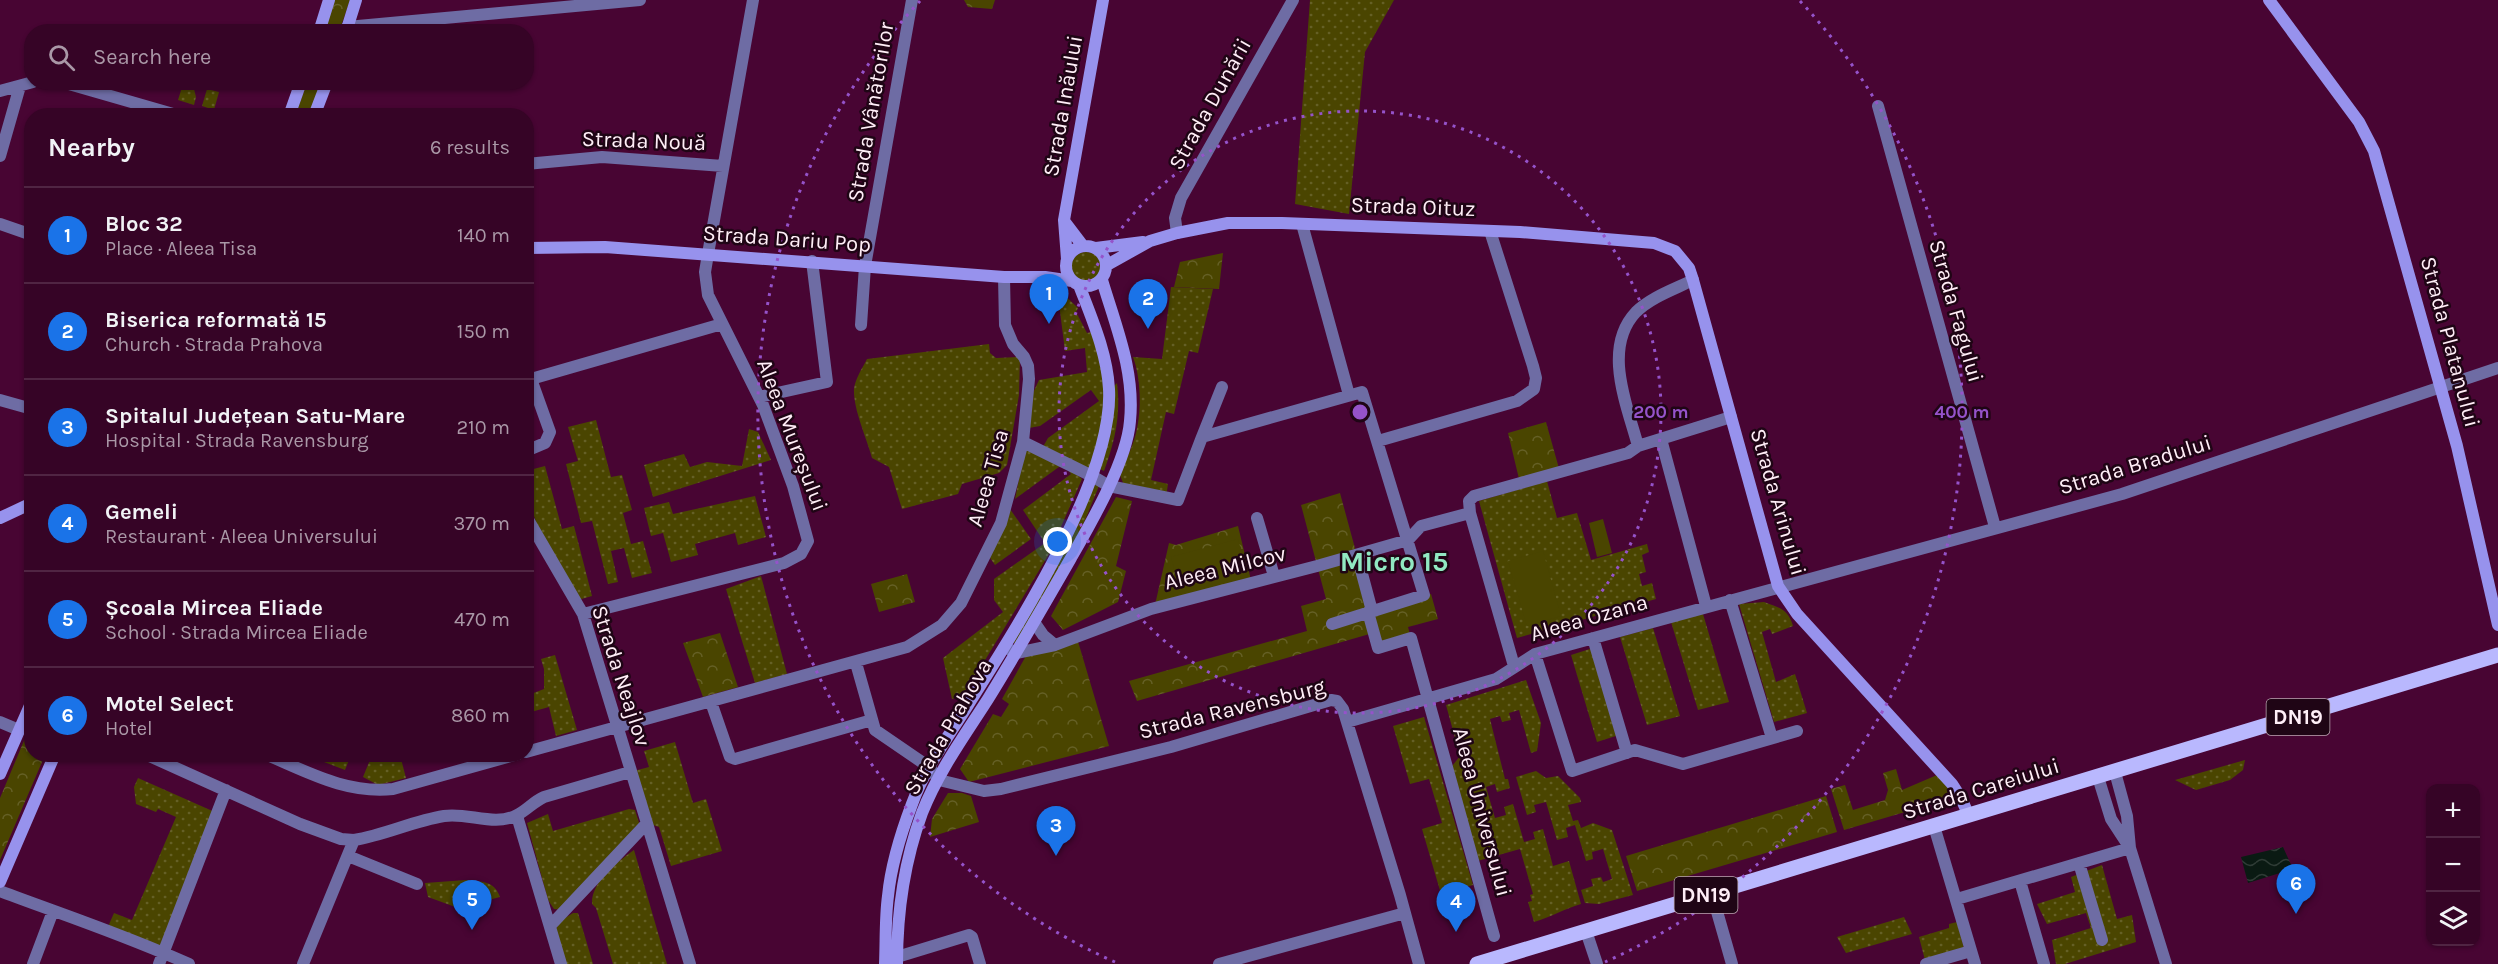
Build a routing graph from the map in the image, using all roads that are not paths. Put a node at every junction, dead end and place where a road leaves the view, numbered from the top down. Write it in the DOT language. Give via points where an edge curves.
graph roads {
  1 [pos="329,0"];
  2 [pos="356,0"];
  3 [pos="640,0"];
  4 [pos="753,0"];
  5 [pos="912,0"];
  6 [pos="1103,0"];
  7 [pos="1293,0"];
  8 [pos="2269,0"];
  9 [pos="566,3"];
  10 [pos="322,24"];
  11 [pos="348,24"];
  12 [pos="388,24"];
  13 [pos="24,85"];
  14 [pos="20,86"];
  15 [pos="90,90"];
  16 [pos="298,90"];
  17 [pos="324,90"];
  18 [pos="0,91"];
  19 [pos="1878,106"];
  20 [pos="152,108"];
  21 [pos="292,108"];
  22 [pos="317,108"];
  23 [pos="0,156"];
  24 [pos="534,163"];
  25 [pos="723,166"];
  26 [pos="1064,220"];
  27 [pos="0,224"];
  28 [pos="1302,224"];
  29 [pos="1490,231"];
  30 [pos="24,232"];
  31 [pos="1177,233"];
  32 [pos="1150,241"];
  33 [pos="1083,246"];
  34 [pos="534,248"];
  35 [pos="1096,248"];
  36 [pos="1675,251"];
  37 [pos="708,254"];
  38 [pos="812,261"];
  39 [pos="1066,263"];
  40 [pos="1107,265"];
  41 [pos="865,266"];
  42 [pos="1004,277"];
  43 [pos="1045,277"];
  44 [pos="1102,280"];
  45 [pos="1693,280"];
  46 [pos="1075,283"];
  47 [pos="722,324"];
  48 [pos="861,325"];
  49 [pos="2498,368"];
  50 [pos="534,378"];
  51 [pos="2441,385"];
  52 [pos="534,387"];
  53 [pos="1222,387"];
  54 [pos="1349,395"];
  55 [pos="759,397"];
  56 [pos="0,399"];
  57 [pos="24,406"];
  58 [pos="1731,417"];
  59 [pos="1202,437"];
  60 [pos="1661,439"];
  61 [pos="1378,441"];
  62 [pos="1023,442"];
  63 [pos="1638,446"];
  64 [pos="534,448"];
  65 [pos="1092,476"];
  66 [pos="1109,486"];
  67 [pos="24,507"];
  68 [pos="1470,513"];
  69 [pos="0,518"];
  70 [pos="1257,518"];
  71 [pos="1995,527"];
  72 [pos="534,530"];
  73 [pos="1408,540"];
  74 [pos="1358,555"];
  75 [pos="1274,576"];
  76 [pos="1778,586"];
  77 [pos="1730,600"];
  78 [pos="1706,606"];
  79 [pos="1370,611"];
  80 [pos="583,614"];
  81 [pos="1034,622"];
  82 [pos="1332,624"];
  83 [pos="2498,625"];
  84 [pos="1593,638"];
  85 [pos="1055,645"];
  86 [pos="1005,647"];
  87 [pos="1016,653"];
  88 [pos="1535,654"];
  89 [pos="2498,655"];
  90 [pos="856,663"];
  91 [pos="1514,666"];
  92 [pos="1429,699"];
  93 [pos="711,702"];
  94 [pos="24,719"];
  95 [pos="872,720"];
  96 [pos="0,722"];
  97 [pos="1347,722"];
  98 [pos="617,727"];
  99 [pos="19,730"];
  100 [pos="1797,731"];
  101 [pos="1772,738"];
  102 [pos="534,750"];
  103 [pos="1627,753"];
  104 [pos="52,762"];
  105 [pos="163,762"];
  106 [pos="285,762"];
  107 [pos="489,762"];
  108 [pos="929,767"];
  109 [pos="630,772"];
  110 [pos="2115,772"];
  111 [pos="0,774"];
  112 [pos="2098,777"];
  113 [pos="939,780"];
  114 [pos="226,790"];
  115 [pos="517,816"];
  116 [pos="1969,816"];
  117 [pos="647,823"];
  118 [pos="1935,826"];
  119 [pos="354,840"];
  120 [pos="2130,848"];
  121 [pos="348,856"];
  122 [pos="2079,863"];
  123 [pos="2020,881"];
  124 [pos="0,882"];
  125 [pos="417,884"];
  126 [pos="0,891"];
  127 [pos="1712,894"];
  128 [pos="1957,899"];
  129 [pos="53,911"];
  130 [pos="1405,913"];
  131 [pos="550,926"];
  132 [pos="1586,931"];
  133 [pos="1494,936"];
  134 [pos="2102,940"];
  135 [pos="1971,951"];
  136 [pos="161,958"];
  137 [pos="897,960"];
  138 [pos="33,964"];
  139 [pos="189,964"];
  140 [pos="303,964"];
  141 [pos="561,964"];
  142 [pos="690,964"];
  143 [pos="885,964"];
  144 [pos="980,964"];
  145 [pos="1219,964"];
  146 [pos="1419,964"];
  147 [pos="1477,964"];
  148 [pos="1597,964"];
  149 [pos="1732,964"];
  150 [pos="1926,964"];
  151 [pos="1976,964"];
  152 [pos="2044,964"];
  153 [pos="2166,964"];
  1 -- 10 [label="street"];
  2 -- 11 [label="street"];
  3 -- 9 [label="street"];
  4 -- 25 [label="street, Aleea Mureșului"];
  5 -- 41 [label="street, Strada Vânătorilor"];
  6 -- 26 [label="street, Strada Inăului"];
  7 -- 31 [label="street, Strada Dunării" via="1181,198 1175,218"];
  8 -- 51 [label="street, Strada Platanului" via="2359,122 2374,151"];
  9 -- 12 [label="street"];
  13 -- 14 [label="street"];
  14 -- 18 [label="street"];
  14 -- 23 [label="street"];
  15 -- 20 [label="street"];
  16 -- 21 [label="street"];
  17 -- 22 [label="street"];
  19 -- 71 [label="street, Strada Fagului"];
  24 -- 25 [label="street, Strada Nouă" via="602,157"];
  25 -- 37 [label="street, Aleea Mureșului"];
  26 -- 33 [label="street"];
  26 -- 39 [label="street, Strada Inăului"];
  27 -- 30 [label="street"];
  28 -- 29 [label="street, Strada Oituz"];
  28 -- 31 [label="street, Strada Oituz" via="1228,224"];
  28 -- 54 [label="street"];
  29 -- 36 [label="street, Strada Oituz" via="1640,241"];
  29 -- 61 [label="street" via="1533,366 1534,389 1517,401"];
  31 -- 32 [label="street, Strada Oituz"];
  32 -- 35 [label="street, Strada Oituz"];
  32 -- 40 [label="street, Strada Oituz"];
  33 -- 35 [label="street"];
  33 -- 39 [label="street" via="1070,253"];
  34 -- 37 [label="street, Strada Dariu Pop" via="577,246"];
  35 -- 40 [label="street"];
  36 -- 45 [label="street, Strada Arinului"];
  37 -- 38 [label="street, Strada Dariu Pop"];
  37 -- 47 [label="street, Aleea Mureșului" via="705,284"];
  38 -- 41 [label="street, Strada Dariu Pop"];
  38 -- 55 [label="street" via="827,382"];
  39 -- 43 [label="street, Strada Dariu Pop"];
  39 -- 46 [label="street"];
  40 -- 44 [label="street"];
  41 -- 42 [label="street, Strada Dariu Pop"];
  41 -- 48 [label="street, Strada Vânătorilor"];
  42 -- 43 [label="street, Strada Dariu Pop"];
  42 -- 62 [label="street, Aleea Tisa" via="1005,325 1028,366"];
  43 -- 46 [label="street, Strada Dariu Pop"];
  44 -- 46 [label="street" via="1087,287"];
  44 -- 66 [label="street, Strada Prahova" via="1131,385 1130,424"];
  45 -- 58 [label="street, Strada Arinului"];
  45 -- 63 [label="street" via="1647,303 1625,330 1618,370"];
  46 -- 65 [label="street, Strada Prahova" via="1105,355 1109,390 1108,420"];
  47 -- 50 [label="street"];
  47 -- 55 [label="street, Aleea Mureșului"];
  49 -- 51 [label="street, Strada Bradului"];
  51 -- 71 [label="street, Strada Bradului" via="2121,494"];
  51 -- 83 [label="street, Strada Platanului"];
  52 -- 64 [label="street" via="550,432 545,443"];
  53 -- 59 [label="street"];
  54 -- 59 [label="street"];
  54 -- 61 [label="street" via="1362,392"];
  55 -- 80 [label="street, Aleea Mureșului" via="804,520 808,541 801,554 784,563"];
  56 -- 57 [label="street"];
  58 -- 60 [label="street"];
  58 -- 76 [label="street, Strada Arinului"];
  59 -- 66 [label="street" via="1178,500"];
  60 -- 63 [label="street"];
  60 -- 78 [label="street"];
  61 -- 73 [label="street"];
  62 -- 65 [label="street"];
  62 -- 90 [label="street, Aleea Tisa" via="1001,523 961,603 922,640"];
  63 -- 68 [label="street" via="1628,453 1474,496 1469,501"];
  65 -- 66 [label="street"];
  65 -- 86 [label="street, Strada Prahova" via="1072,523"];
  66 -- 81 [label="street, Strada Prahova"];
  67 -- 69 [label="street"];
  68 -- 73 [label="street, Aleea Milcov" via="1422,526"];
  68 -- 91 [label="street"];
  70 -- 75 [label="street"];
  71 -- 76 [label="street, Strada Bradului"];
  72 -- 80 [label="street, Strada Neajlov"];
  73 -- 74 [label="street, Aleea Milcov"];
  73 -- 79 [label="street" via="1424,595"];
  74 -- 75 [label="street, Aleea Milcov"];
  74 -- 79 [label="street"];
  75 -- 85 [label="street, Aleea Milcov" via="1151,609"];
  76 -- 77 [label="street, Aleea Ozana"];
  76 -- 116 [label="street, Strada Arinului" via="1797,614 1952,784"];
  77 -- 78 [label="street, Aleea Ozana"];
  77 -- 101 [label="street"];
  78 -- 84 [label="street, Aleea Ozana"];
  79 -- 82 [label="street"];
  79 -- 92 [label="street, Aleea Universului" via="1378,648 1411,638"];
  80 -- 98 [label="street, Strada Neajlov"];
  81 -- 85 [label="street"];
  81 -- 87 [label="street, Strada Prahova"];
  84 -- 88 [label="street, Aleea Ozana"];
  84 -- 103 [label="street"];
  85 -- 87 [label="street, Aleea Milcov"];
  86 -- 87 [label="street, Strada Prahova"];
  86 -- 108 [label="street, Strada Prahova"];
  87 -- 113 [label="street, Strada Prahova"];
  88 -- 91 [label="street, Aleea Ozana"];
  88 -- 103 [label="street" via="1572,771"];
  89 -- 110 [label="main road, Strada Careiului / DN19"];
  90 -- 93 [label="street, Aleea Tisa"];
  90 -- 95 [label="street"];
  91 -- 92 [label="street, Aleea Ozana" via="1496,679"];
  92 -- 97 [label="street, Aleea Ozana"];
  92 -- 133 [label="street, Aleea Universului"];
  93 -- 95 [label="street" via="730,757 735,759"];
  93 -- 98 [label="street, Aleea Tisa"];
  94 -- 99 [label="street"];
  95 -- 108 [label="street" via="875,730"];
  96 -- 99 [label="street"];
  97 -- 113 [label="street, Strada Ravensburg" via="1341,704 1331,700 1171,747 1001,789 984,791"];
  97 -- 130 [label="street, Strada Ravensburg"];
  98 -- 102 [label="street, Aleea Tisa"];
  98 -- 109 [label="street, Strada Neajlov"];
  99 -- 111 [label="street"];
  100 -- 101 [label="street"];
  101 -- 103 [label="street" via="1683,764 1635,750"];
  104 -- 124 [label="street"];
  105 -- 114 [label="street"];
  106 -- 107 [label="street" via="348,788 373,791"];
  108 -- 113 [label="street"];
  108 -- 143 [label="street, Strada Prahova" via="912,803 893,866"];
  109 -- 115 [label="street" via="544,797"];
  109 -- 117 [label="street, Strada Neajlov"];
  110 -- 112 [label="main road, Strada Careiului / DN19"];
  110 -- 120 [label="street" via="2127,816"];
  112 -- 116 [label="main road, Strada Careiului / DN19"];
  112 -- 120 [label="street" via="2111,819"];
  113 -- 137 [label="street, Strada Prahova" via="922,812 905,869"];
  114 -- 119 [label="street" via="300,824"];
  114 -- 136 [label="street"];
  115 -- 119 [label="street" via="492,820 446,815"];
  115 -- 131 [label="street"];
  116 -- 118 [label="main road, Strada Careiului / DN19"];
  117 -- 131 [label="street"];
  117 -- 142 [label="street, Strada Neajlov"];
  118 -- 127 [label="main road, Strada Careiului / DN19"];
  118 -- 128 [label="street"];
  119 -- 121 [label="street"];
  120 -- 122 [label="street"];
  120 -- 153 [label="street"];
  121 -- 125 [label="street"];
  121 -- 140 [label="street"];
  122 -- 123 [label="street"];
  122 -- 134 [label="street"];
  123 -- 128 [label="street"];
  123 -- 152 [label="street"];
  126 -- 129 [label="street"];
  127 -- 132 [label="main road, Strada Careiului / DN19"];
  127 -- 149 [label="street"];
  128 -- 135 [label="street"];
  129 -- 136 [label="street" via="95,924"];
  129 -- 138 [label="street"];
  130 -- 145 [label="street"];
  130 -- 146 [label="street, Strada Ravensburg"];
  131 -- 141 [label="street"];
  132 -- 147 [label="main road, Strada Careiului / DN19"];
  132 -- 148 [label="street"];
  135 -- 150 [label="street"];
  135 -- 151 [label="street"];
  136 -- 139 [label="street"];
  137 -- 144 [label="street" via="969,935"];
}
